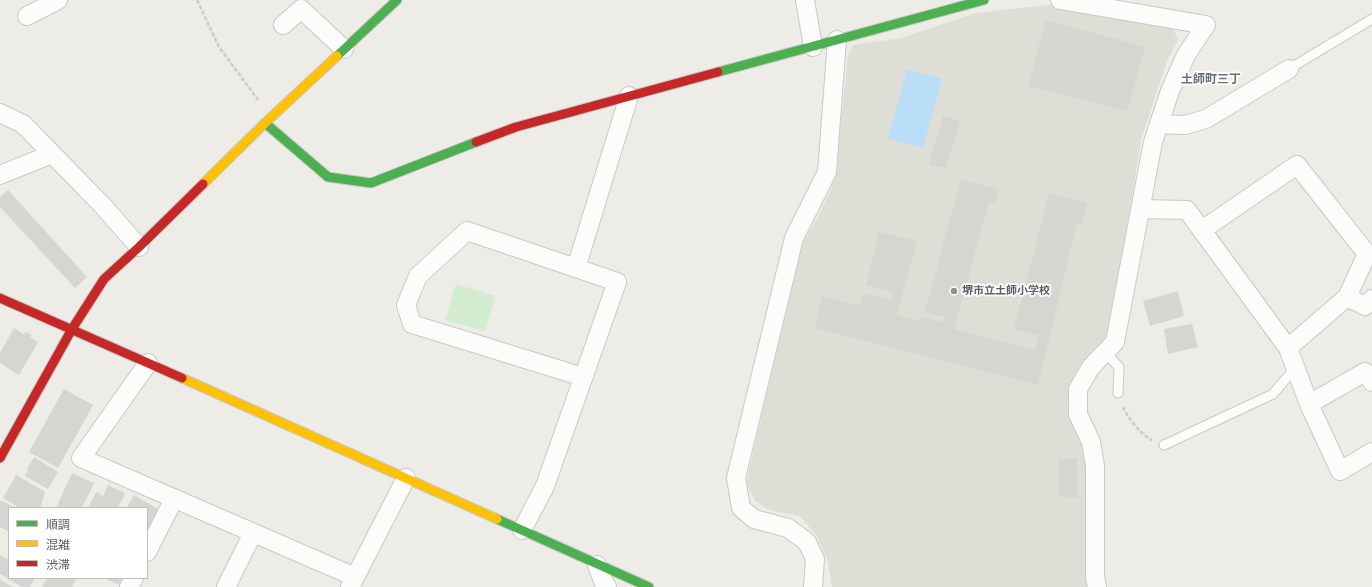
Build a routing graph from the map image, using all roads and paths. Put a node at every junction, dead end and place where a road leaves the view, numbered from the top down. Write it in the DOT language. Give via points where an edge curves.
graph roads {
  1 [pos="58,0"];
  2 [pos="197,0"];
  3 [pos="397,0"];
  4 [pos="805,0"];
  5 [pos="984,0"];
  6 [pos="1060,0"];
  7 [pos="27,16"];
  8 [pos="1372,19"];
  9 [pos="283,24"];
  10 [pos="837,40"];
  11 [pos="814,47"];
  12 [pos="344,49"];
  13 [pos="1289,69"];
  14 [pos="629,96"];
  15 [pos="0,112"];
  16 [pos="268,120"];
  17 [pos="1159,124"];
  18 [pos="52,154"];
  19 [pos="0,175"];
  20 [pos="1141,208"];
  21 [pos="1202,230"];
  22 [pos="139,247"];
  23 [pos="576,268"];
  24 [pos="1347,297"];
  25 [pos="0,298"];
  26 [pos="1372,300"];
  27 [pos="72,329"];
  28 [pos="1288,348"];
  29 [pos="1105,352"];
  30 [pos="148,363"];
  31 [pos="1296,367"];
  32 [pos="583,377"];
  33 [pos="1372,382"];
  34 [pos="1118,393"];
  35 [pos="1309,404"];
  36 [pos="1164,446"];
  37 [pos="1372,452"];
  38 [pos="0,458"];
  39 [pos="406,478"];
  40 [pos="174,499"];
  41 [pos="522,530"];
  42 [pos="252,533"];
  43 [pos="148,550"];
  44 [pos="597,565"];
  45 [pos="352,582"];
  46 [pos="226,587"];
  47 [pos="607,587"];
  48 [pos="649,587"];
  49 [pos="813,587"];
  50 [pos="1097,587"];
  1 -- 7 [label="street"];
  2 -- 16 [label="path" via="219,47"];
  3 -- 12 [label="street"];
  4 -- 11 [label="street"];
  5 -- 10 [label="street"];
  6 -- 17 [label="street" via="1206,25 1186,55"];
  8 -- 13 [label="lane"];
  9 -- 12 [label="street" via="301,9"];
  10 -- 11 [label="street"];
  10 -- 49 [label="street" via="827,172 794,238 736,478 742,508 754,519 788,528 807,542 815,558"];
  11 -- 14 [label="street"];
  12 -- 16 [label="street"];
  13 -- 17 [label="street" via="1206,119 1185,125"];
  14 -- 16 [label="street" via="516,127 371,183 328,177"];
  14 -- 23 [label="street"];
  15 -- 18 [label="street" via="23,124"];
  16 -- 22 [label="street"];
  17 -- 20 [label="street" via="1152,142"];
  18 -- 19 [label="street"];
  18 -- 22 [label="street"];
  20 -- 21 [label="street" via="1187,210"];
  20 -- 29 [label="street" via="1115,342"];
  21 -- 24 [label="street" via="1297,165 1367,254"];
  21 -- 28 [label="street"];
  22 -- 27 [label="street" via="104,279"];
  23 -- 32 [label="street" via="617,282"];
  23 -- 32 [label="street" via="467,231 418,276 406,305 412,324"];
  24 -- 26 [label="street" via="1365,306"];
  24 -- 28 [label="street"];
  25 -- 27 [label="street"];
  27 -- 30 [label="street"];
  27 -- 38 [label="street"];
  28 -- 31 [label="street"];
  29 -- 34 [label="lane" via="1119,367"];
  29 -- 50 [label="street" via="1091,367 1078,389 1078,414 1091,442 1095,466"];
  30 -- 39 [label="street"];
  30 -- 40 [label="street" via="81,458"];
  31 -- 35 [label="street"];
  31 -- 36 [label="lane" via="1273,394"];
  32 -- 41 [label="street" via="545,486"];
  33 -- 35 [label="street" via="1365,372"];
  34 -- 36 [label="path" via="1127,416 1147,438"];
  35 -- 37 [label="street" via="1340,471"];
  39 -- 41 [label="street"];
  39 -- 45 [label="street"];
  40 -- 42 [label="street"];
  40 -- 43 [label="street"];
  41 -- 44 [label="street"];
  42 -- 45 [label="street"];
  42 -- 46 [label="street"];
  44 -- 47 [label="street"];
  44 -- 48 [label="street"];
}
